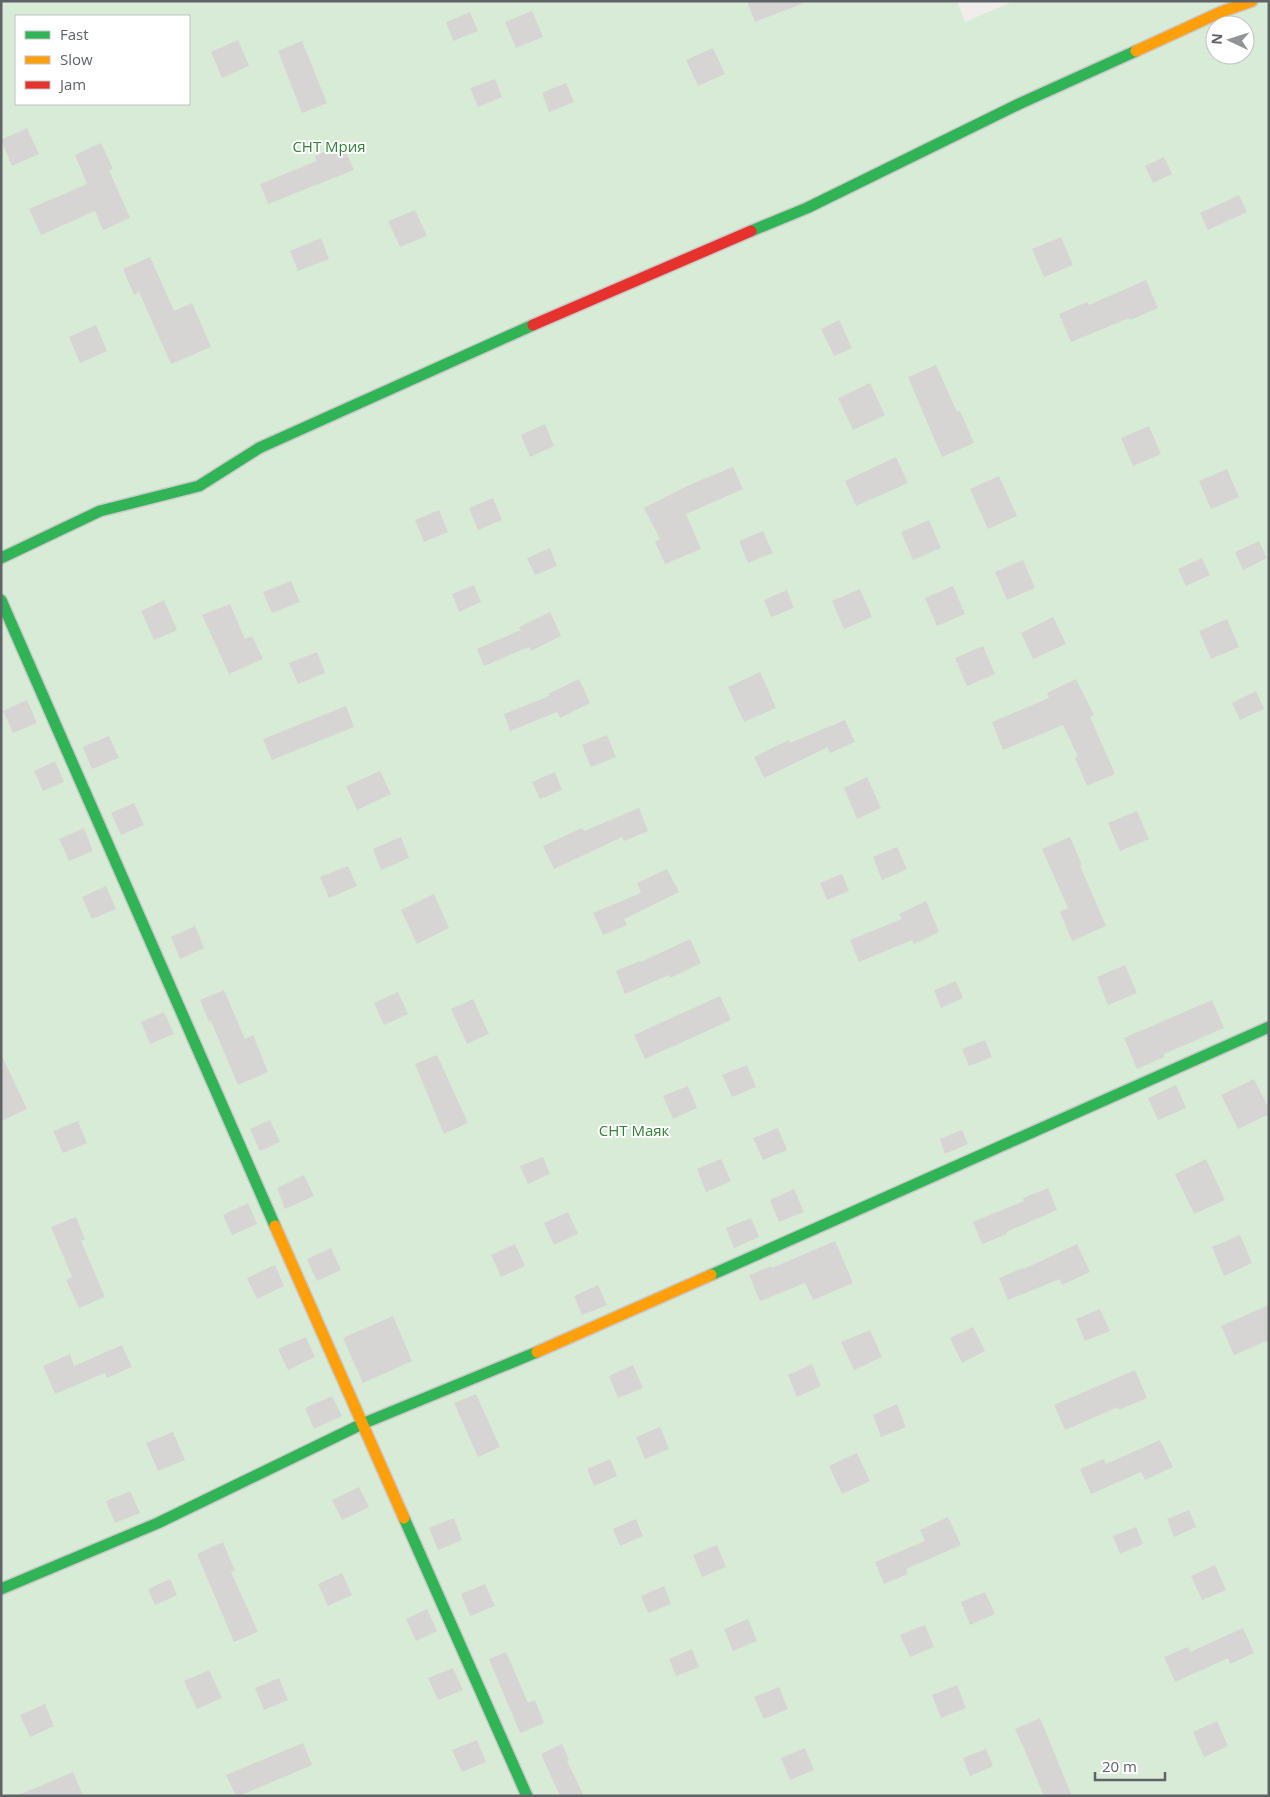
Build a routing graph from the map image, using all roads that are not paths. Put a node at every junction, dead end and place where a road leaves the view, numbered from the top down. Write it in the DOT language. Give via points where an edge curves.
graph roads {
  1 [pos="1252,1"];
  2 [pos="1,558"];
  3 [pos="1,600"];
  4 [pos="1269,1027"];
  5 [pos="362,1424"];
  6 [pos="1,1589"];
  7 [pos="527,1796"];
  1 -- 2 [label="street" via="1020,103 807,208 605,293 259,448 199,486 100,511"];
  3 -- 5 [label="street"];
  4 -- 5 [label="street" via="581,1333"];
  5 -- 6 [label="street" via="158,1524"];
  5 -- 7 [label="street"];
}
